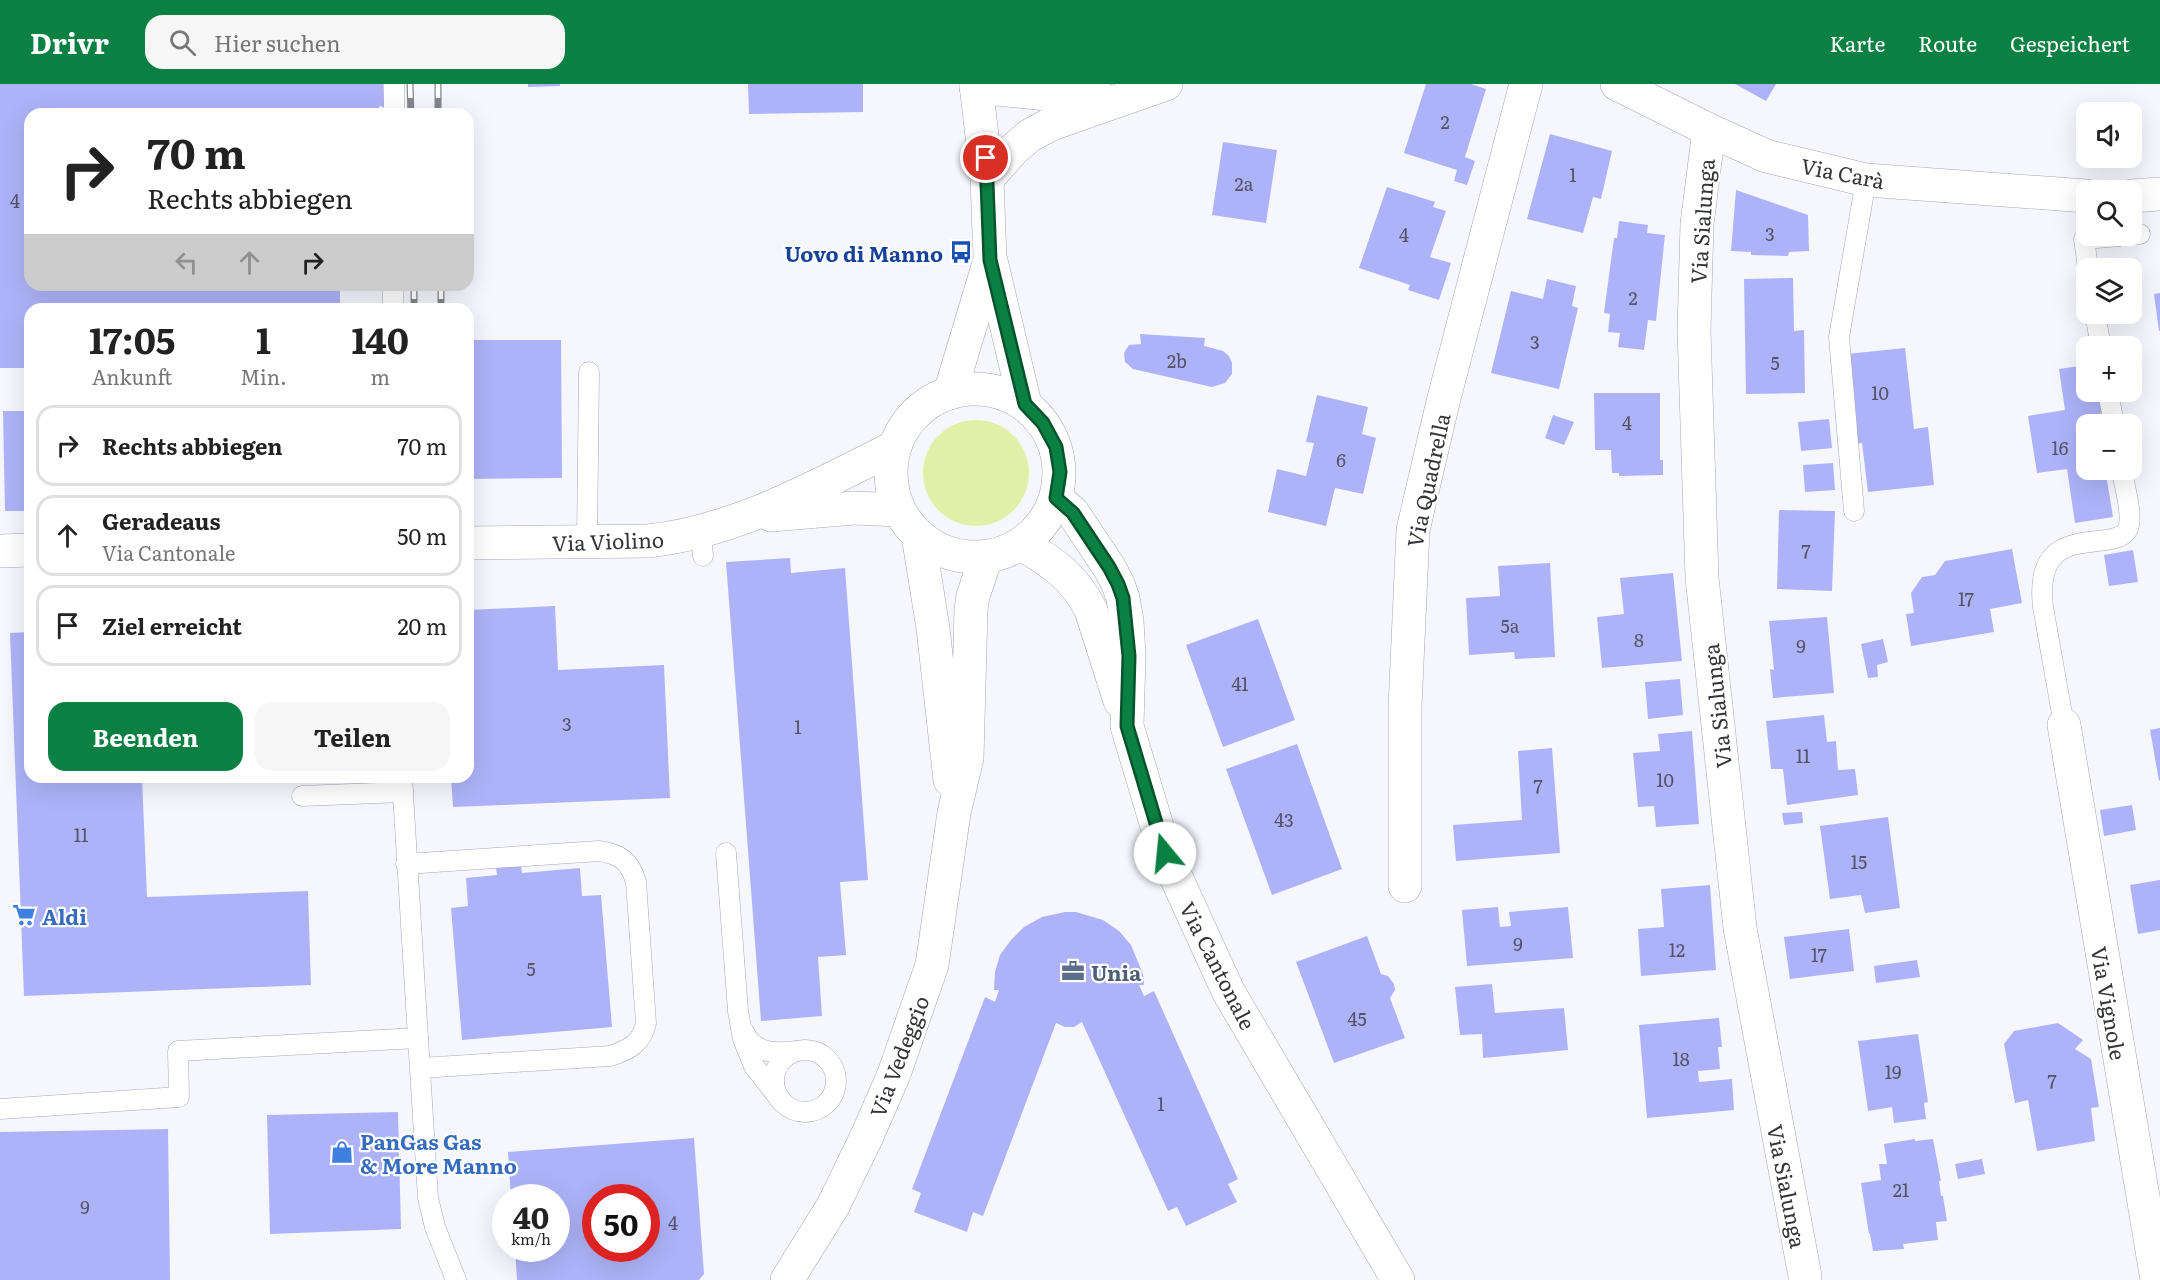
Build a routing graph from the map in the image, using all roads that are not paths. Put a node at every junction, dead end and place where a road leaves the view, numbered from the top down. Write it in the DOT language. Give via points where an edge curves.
graph roads {
  1 [pos="394,84"];
  2 [pos="1166,84"];
  3 [pos="1526,84"];
  4 [pos="976,85"];
  5 [pos="1634,88"];
  6 [pos="1127,97"];
  7 [pos="394,108"];
  8 [pos="1709,130"];
  9 [pos="987,179"];
  10 [pos="1866,180"];
  11 [pos="2160,194"];
  12 [pos="2076,195"];
  13 [pos="2142,195"];
  14 [pos="990,260"];
  15 [pos="590,372"];
  16 [pos="950,393"];
  17 [pos="1025,404"];
  18 [pos="895,447"];
  19 [pos="2123,480"];
  20 [pos="1056,498"];
  21 [pos="1854,511"];
  22 [pos="745,518"];
  23 [pos="909,523"];
  24 [pos="587,541"];
  25 [pos="474,543"];
  26 [pos="1021,544"];
  27 [pos="24,550"];
  28 [pos="0,551"];
  29 [pos="986,557"];
  30 [pos="2064,725"];
  31 [pos="1127,726"];
  32 [pos="403,785"];
  33 [pos="302,796"];
  34 [pos="954,813"];
  35 [pos="726,853"];
  36 [pos="406,864"];
  37 [pos="1406,886"];
  38 [pos="738,1011"];
  39 [pos="418,1038"];
  40 [pos="797,1051"];
  41 [pos="421,1068"];
  42 [pos="782,1102"];
  43 [pos="0,1109"];
  44 [pos="1805,1276"];
  45 [pos="456,1280"];
  46 [pos="787,1280"];
  47 [pos="1398,1280"];
  48 [pos="2157,1280"];
  1 -- 7 [label="lane"];
  2 -- 6 [label="street"];
  3 -- 37 [label="street, Via Quadrella" via="1413,530 1405,707"];
  4 -- 6 [label="street" via="1072,99"];
  4 -- 9 [label="street"];
  5 -- 8 [label="street, Via Carà"];
  6 -- 9 [label="street" via="1039,130 1013,150"];
  8 -- 10 [label="street, Via Carà" via="1766,156"];
  8 -- 44 [label="street, Via Sialunga" via="1697,224 1694,330 1702,578 1740,927"];
  9 -- 14 [label="street"];
  10 -- 12 [label="street, Via Carà"];
  10 -- 21 [label="lane" via="1839,337"];
  11 -- 13 [label="street"];
  14 -- 16 [label="street"];
  14 -- 17 [label="street"];
  15 -- 24 [label="lane"];
  16 -- 17 [label="street" via="996,391"];
  16 -- 18 [label="street" via="915,414"];
  17 -- 20 [label="street" via="1043,423 1056,447 1060,472"];
  18 -- 22 [label="street"];
  18 -- 23 [label="street" via="891,479 894,495"];
  19 -- 30 [label="lane" via="2130,517 2125,534 2066,547 2055,554 2042,574 2043,607"];
  20 -- 26 [label="street" via="1043,524"];
  20 -- 31 [label="street, Via Cantonale" via="1073,513 1118,584 1128,636"];
  22 -- 23 [label="street" via="846,508"];
  22 -- 24 [label="street, Via Violino" via="702,544 675,538"];
  23 -- 29 [label="street" via="933,546 950,554"];
  23 -- 34 [label="street, Via Vedeggio" via="933,628"];
  24 -- 25 [label="street, Via Violino"];
  26 -- 29 [label="street"];
  26 -- 31 [label="street" via="1062,570 1086,600"];
  27 -- 28 [label="street"];
  29 -- 34 [label="street, Via Vedeggio" via="971,609 967,758"];
  30 -- 48 [label="street, Via Vignole"];
  31 -- 47 [label="street, Via Cantonale" via="1165,853 1228,991"];
  32 -- 33 [label="lane"];
  32 -- 36 [label="lane"];
  34 -- 46 [label="street, Via Vedeggio" via="932,965 894,1074 833,1206"];
  35 -- 38 [label="lane"];
  36 -- 39 [label="lane"];
  36 -- 41 [label="lane" via="599,851 624,859 636,882 646,1023 635,1044 610,1056"];
  38 -- 40 [label="lane" via="745,1034 756,1046 767,1052"];
  38 -- 42 [label="lane" via="748,1053"];
  39 -- 41 [label="lane"];
  39 -- 43 [label="lane" via="178,1051 179,1097"];
  40 -- 42 [label="lane" via="776,1067 775,1088"];
  40 -- 42 [label="lane" via="812,1051 825,1057 835,1073 835,1088 828,1101 812,1111 795,1110"];
  41 -- 45 [label="lane" via="428,1197"];
}
